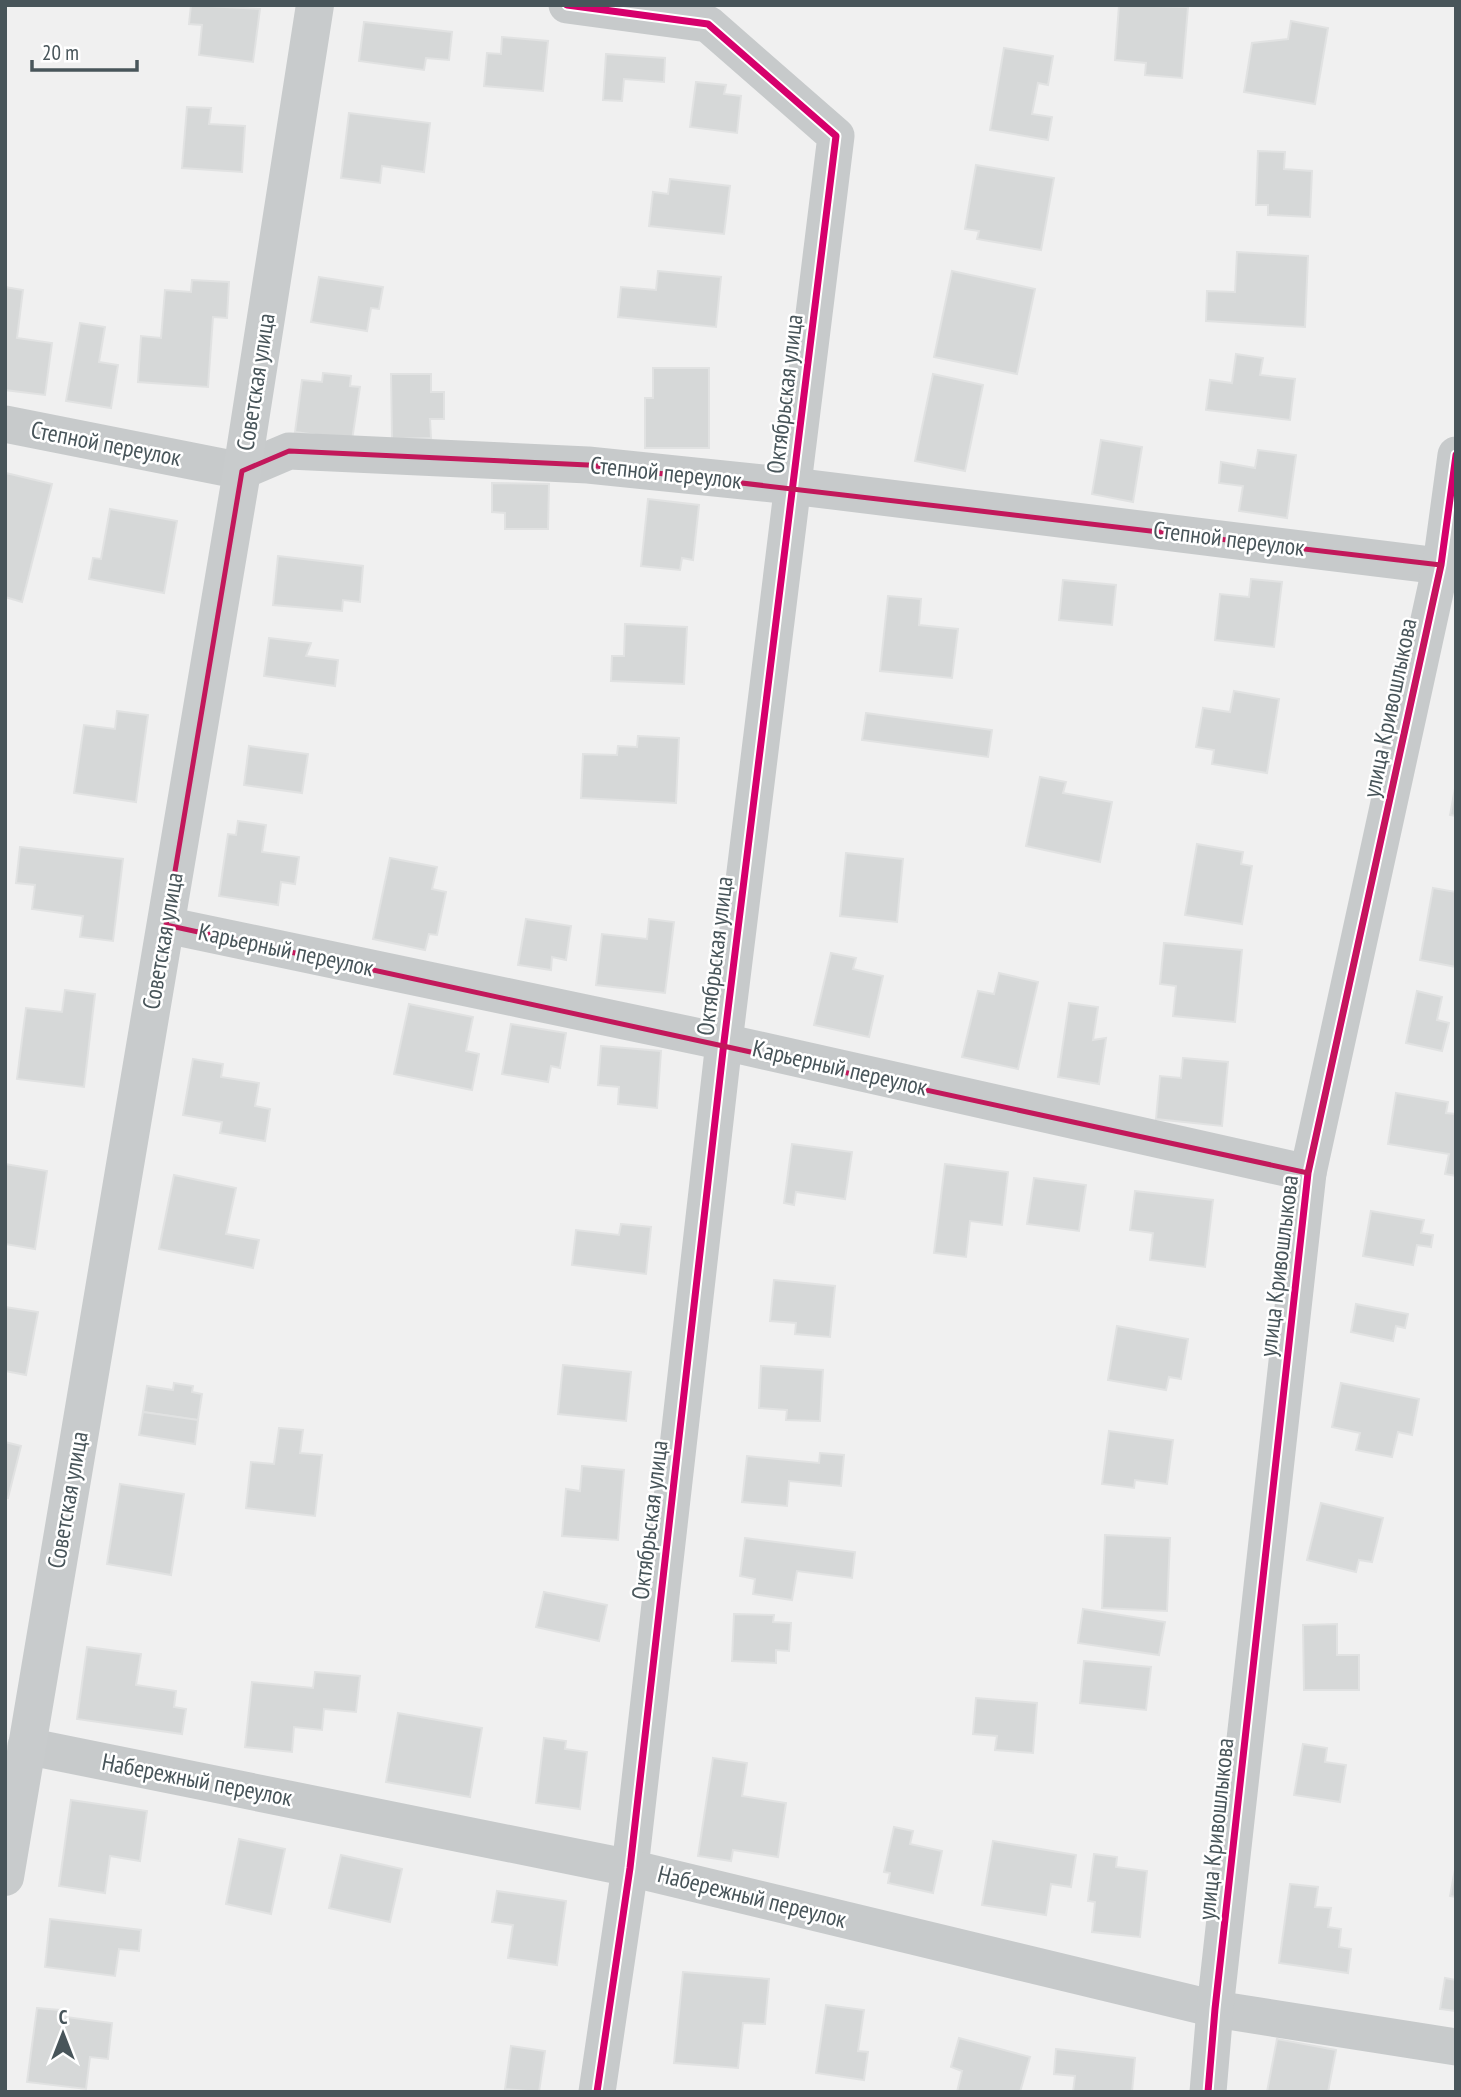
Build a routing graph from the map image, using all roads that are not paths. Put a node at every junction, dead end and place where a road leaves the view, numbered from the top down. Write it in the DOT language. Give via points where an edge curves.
graph roads {
  1 [pos="315,5"];
  2 [pos="567,5"];
  3 [pos="5,424"];
  4 [pos="1456,455"];
  5 [pos="242,471"];
  6 [pos="792,486"];
  7 [pos="1448,567"];
  8 [pos="166,925"];
  9 [pos="724,1042"];
  10 [pos="1308,1172"];
  11 [pos="15,1744"];
  12 [pos="630,1868"];
  13 [pos="5,1877"];
  14 [pos="1215,2009"];
  15 [pos="1456,2047"];
  16 [pos="597,2092"];
  17 [pos="1209,2092"];
  1 -- 5 [label="main road, Советская улица"];
  2 -- 6 [label="street, Октябрьская улица" via="708,24 836,136"];
  3 -- 5 [label="street, Степной переулок"];
  4 -- 7 [label="street, улица Кривошлыкова"];
  5 -- 6 [label="street, Степной переулок" via="289,451 589,465"];
  5 -- 8 [label="main road, Советская улица"];
  6 -- 7 [label="street, Степной переулок"];
  6 -- 9 [label="street, Октябрьская улица"];
  7 -- 10 [label="street, улица Кривошлыкова"];
  8 -- 9 [label="street, Карьерный переулок"];
  8 -- 11 [label="main road, Советская улица"];
  9 -- 10 [label="street, Карьерный переулок"];
  9 -- 12 [label="street, Октябрьская улица"];
  10 -- 14 [label="street, улица Кривошлыкова"];
  11 -- 12 [label="street, Набережный переулок"];
  11 -- 13 [label="main road, Советская улица"];
  12 -- 14 [label="street, Набережный переулок"];
  12 -- 16 [label="street, Октябрьская улица"];
  14 -- 15 [label="street, Набережный переулок"];
  14 -- 17 [label="street, улица Кривошлыкова"];
}
